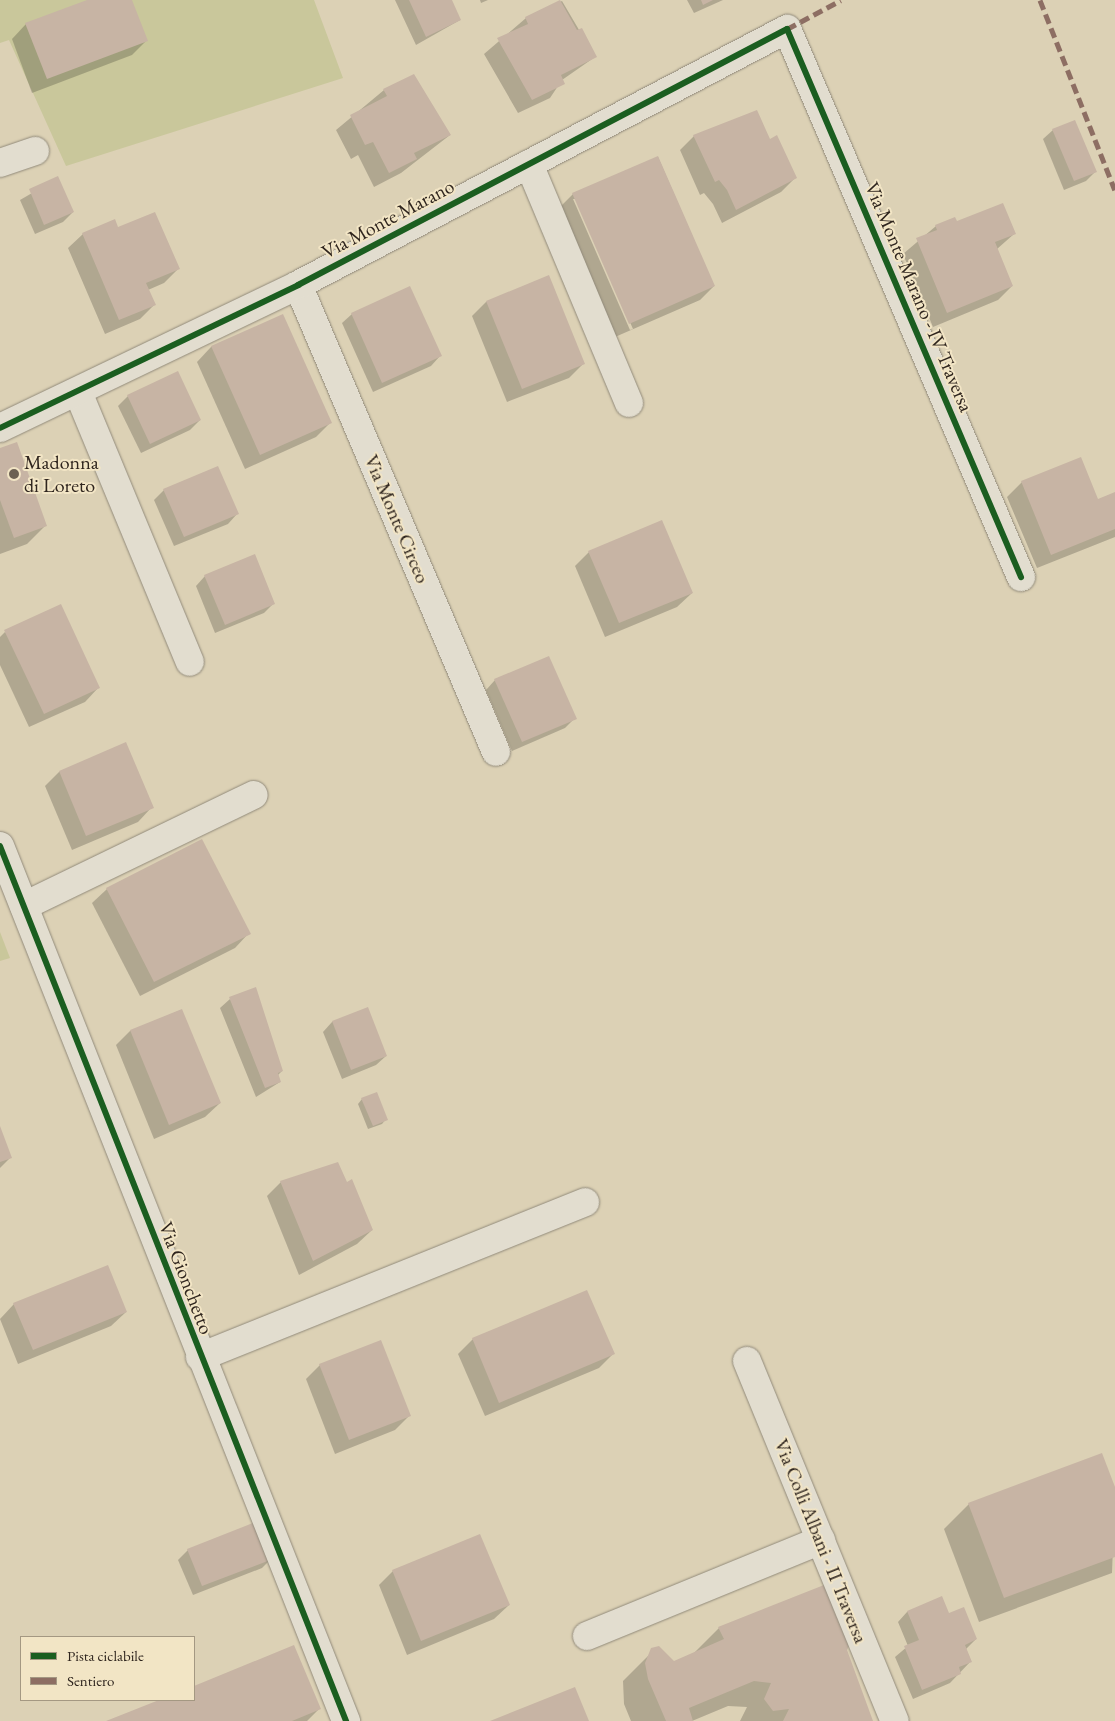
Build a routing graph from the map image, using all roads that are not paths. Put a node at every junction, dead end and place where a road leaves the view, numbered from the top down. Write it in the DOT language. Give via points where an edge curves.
graph roads {
  1 [pos="787,29"];
  2 [pos="35,151"];
  3 [pos="0,163"];
  4 [pos="529,164"];
  5 [pos="298,285"];
  6 [pos="78,392"];
  7 [pos="629,404"];
  8 [pos="0,428"];
  9 [pos="1021,577"];
  10 [pos="190,662"];
  11 [pos="496,752"];
  12 [pos="254,796"];
  13 [pos="0,846"];
  14 [pos="24,906"];
  15 [pos="585,1202"];
  16 [pos="200,1357"];
  17 [pos="747,1361"];
  18 [pos="821,1540"];
  19 [pos="587,1636"];
  20 [pos="346,1721"];
  21 [pos="895,1721"];
  1 -- 4 [label="street, Via Monte Marano"];
  1 -- 9 [label="street, Via Monte Marano - IV Traversa"];
  2 -- 3 [label="street"];
  4 -- 5 [label="street, Via Monte Marano"];
  4 -- 7 [label="street"];
  5 -- 6 [label="street, Via Monte Marano"];
  5 -- 11 [label="street, Via Monte Circeo"];
  6 -- 8 [label="street, Via Monte Marano"];
  6 -- 10 [label="street"];
  12 -- 14 [label="street"];
  13 -- 14 [label="street, Via Gionchetto"];
  14 -- 16 [label="street, Via Gionchetto"];
  15 -- 16 [label="street"];
  16 -- 20 [label="street, Via Gionchetto"];
  17 -- 18 [label="street, Via Colli Albani - II Traversa"];
  18 -- 19 [label="street"];
  18 -- 21 [label="street, Via Colli Albani - II Traversa"];
}
